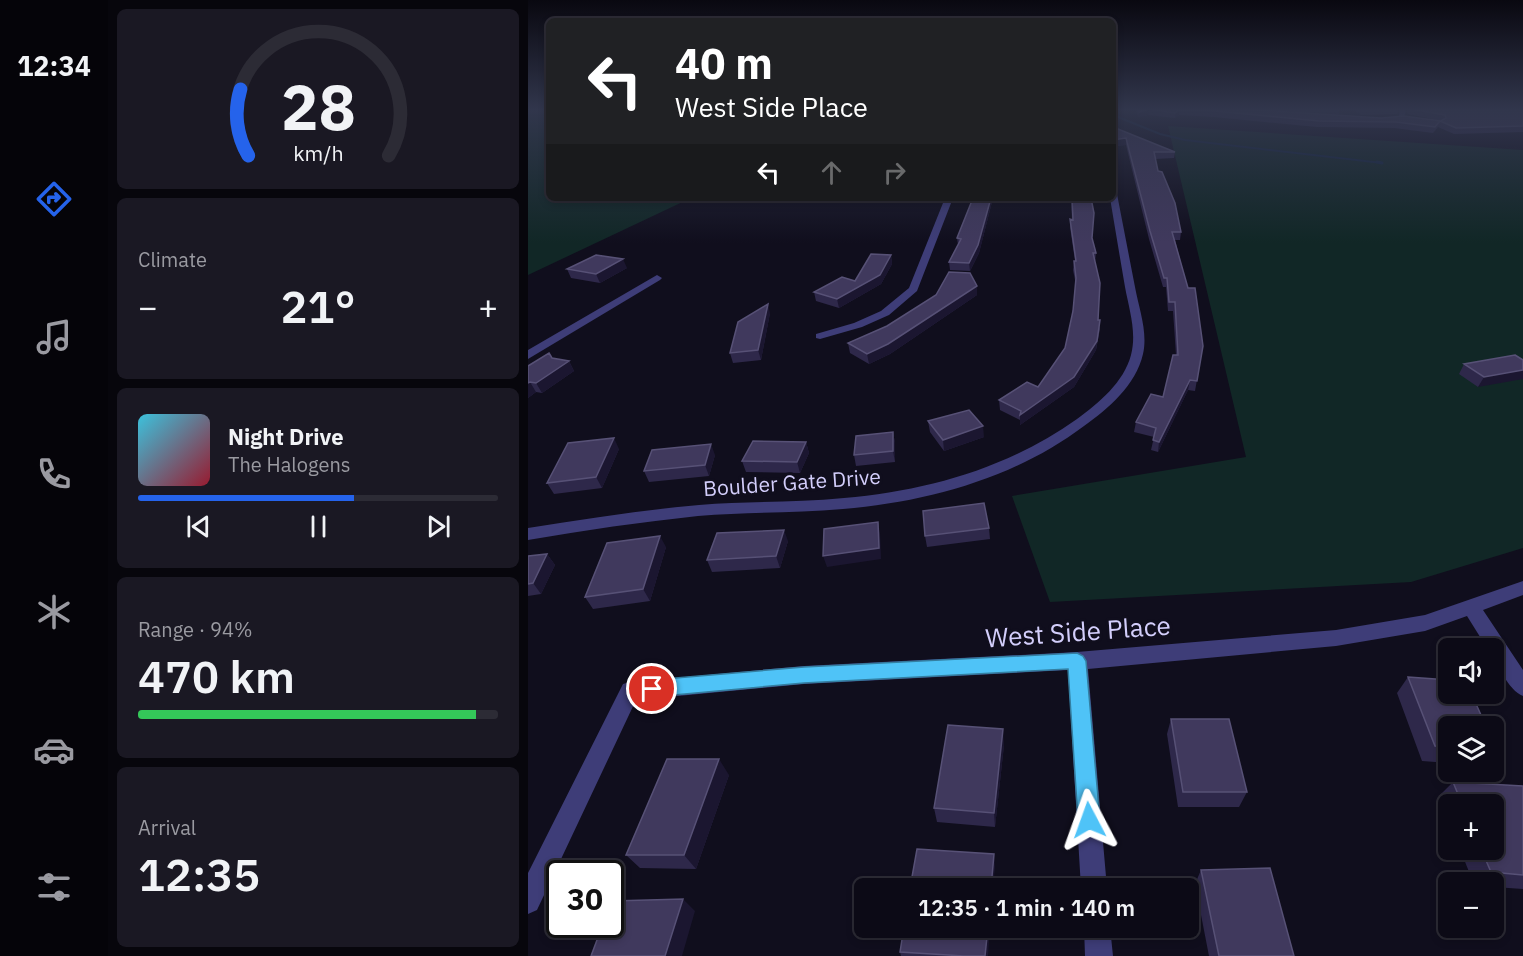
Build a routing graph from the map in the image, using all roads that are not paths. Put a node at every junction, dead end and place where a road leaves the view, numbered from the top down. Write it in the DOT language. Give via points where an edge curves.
graph roads {
  1 [pos="948,201"];
  2 [pos="1114,201"];
  3 [pos="657,278"];
  4 [pos="820,336"];
  5 [pos="528,355"];
  6 [pos="528,534"];
  7 [pos="1523,588"];
  8 [pos="1471,607"];
  9 [pos="1077,661"];
  10 [pos="1523,687"];
  11 [pos="1093,878"];
  12 [pos="528,901"];
  13 [pos="1098,938"];
  14 [pos="1099,956"];
  1 -- 4 [label="street" via="913,289 885,313"];
  2 -- 6 [label="street, Boulder Gate Drive" via="1137,326 1137,354 1122,385 1107,402 1065,435 976,477 903,495 859,502 722,508 613,519"];
  3 -- 5 [label="street"];
  7 -- 8 [label="street, West Side Place"];
  8 -- 9 [label="street, West Side Place" via="1425,623 1336,638"];
  8 -- 10 [label="street"];
  9 -- 11 [label="street"];
  9 -- 12 [label="street, West Side Place" via="804,675 630,691"];
  13 -- 14 [label="street"];
}
